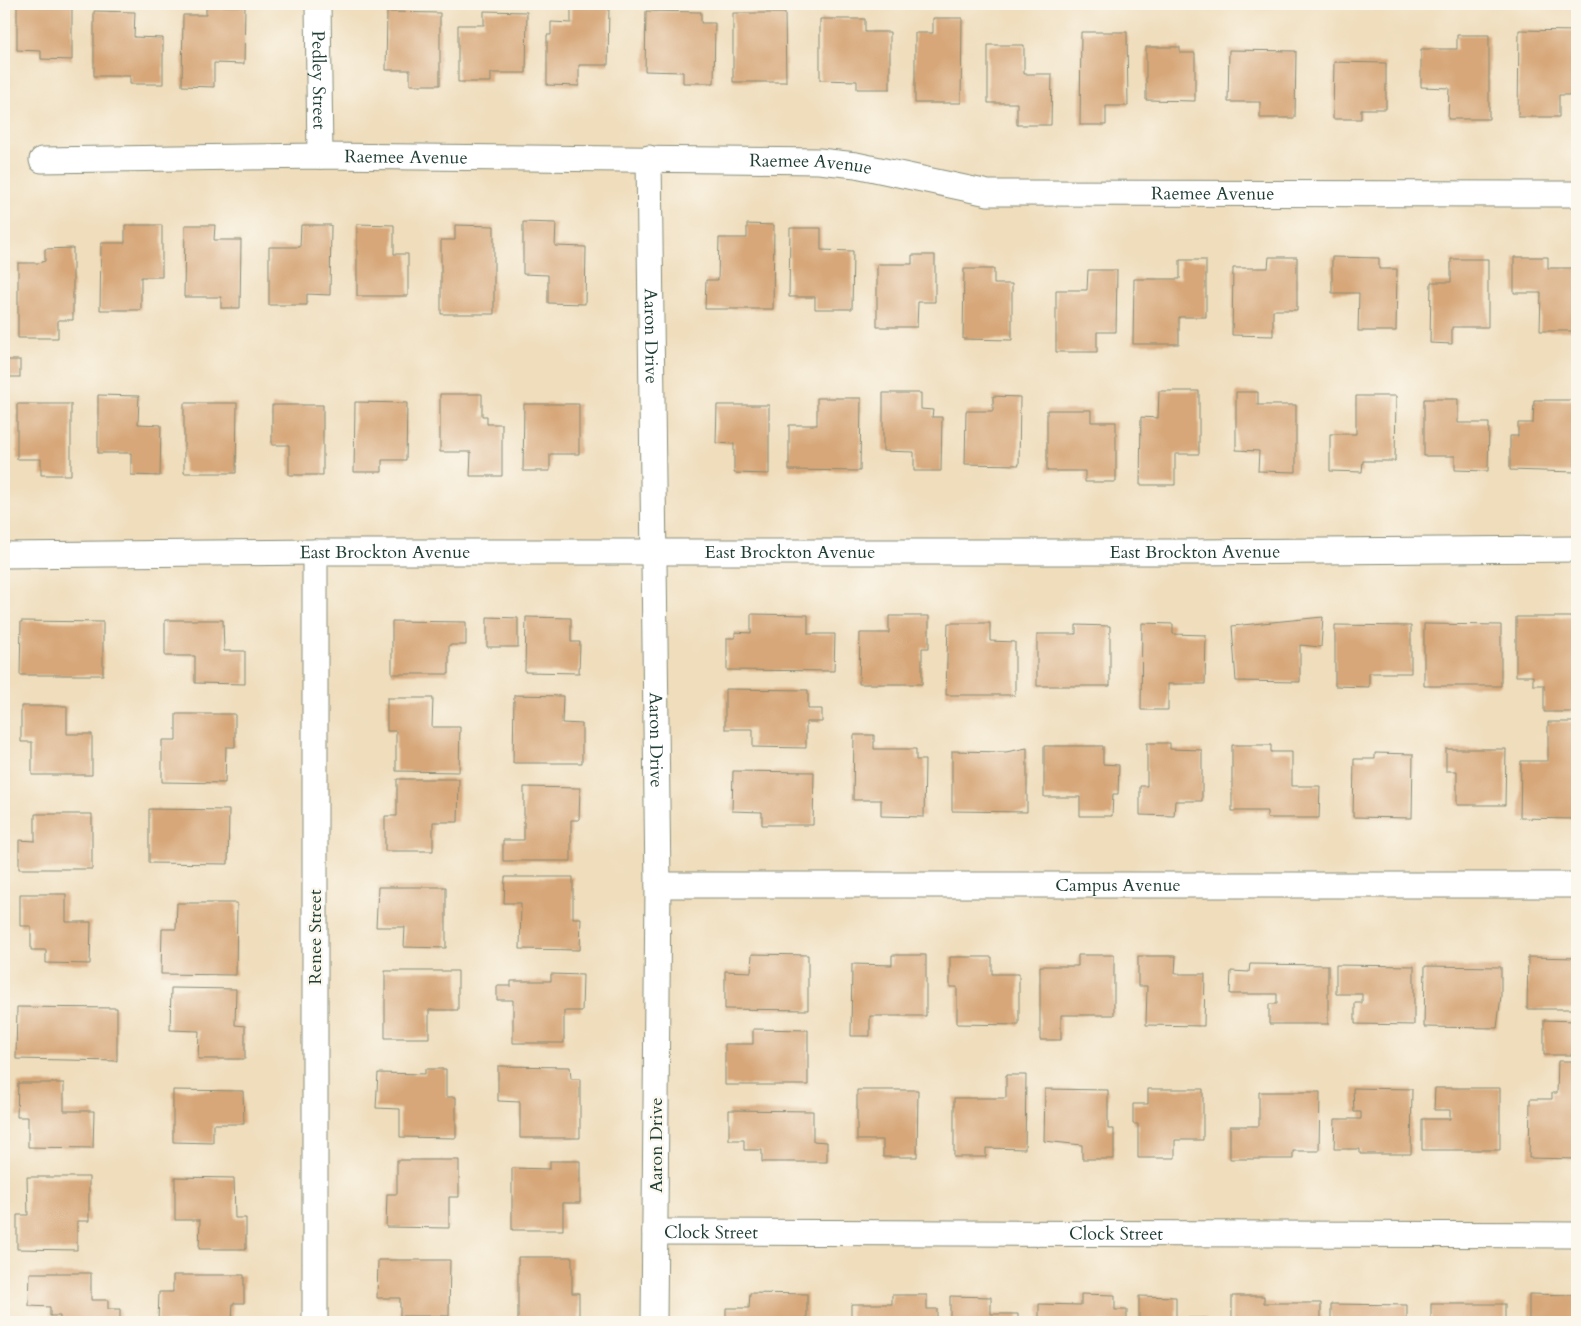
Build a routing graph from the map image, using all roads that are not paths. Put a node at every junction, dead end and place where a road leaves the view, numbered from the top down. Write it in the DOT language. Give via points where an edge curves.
graph roads {
  1 [pos="318,4"];
  2 [pos="320,156"];
  3 [pos="649,158"];
  4 [pos="42,160"];
  5 [pos="1577,194"];
  6 [pos="1577,548"];
  7 [pos="315,552"];
  8 [pos="654,553"];
  9 [pos="4,555"];
  10 [pos="658,885"];
  11 [pos="1577,885"];
  12 [pos="655,1232"];
  13 [pos="1577,1235"];
  14 [pos="315,1322"];
  15 [pos="654,1322"];
  1 -- 2 [label="street, Pedley Street"];
  2 -- 3 [label="street, Raemee Avenue"];
  2 -- 4 [label="street, Raemee Avenue"];
  3 -- 5 [label="street, Raemee Avenue" via="819,161 856,165 988,193"];
  3 -- 8 [label="street, Aaron Drive"];
  6 -- 8 [label="street, East Brockton Avenue"];
  7 -- 8 [label="street, East Brockton Avenue"];
  7 -- 9 [label="street, East Brockton Avenue"];
  7 -- 14 [label="street, Renee Street"];
  8 -- 10 [label="street, Aaron Drive"];
  10 -- 11 [label="street, Campus Avenue"];
  10 -- 12 [label="street, Aaron Drive"];
  12 -- 13 [label="street, Clock Street"];
  12 -- 15 [label="street, Aaron Drive"];
}
